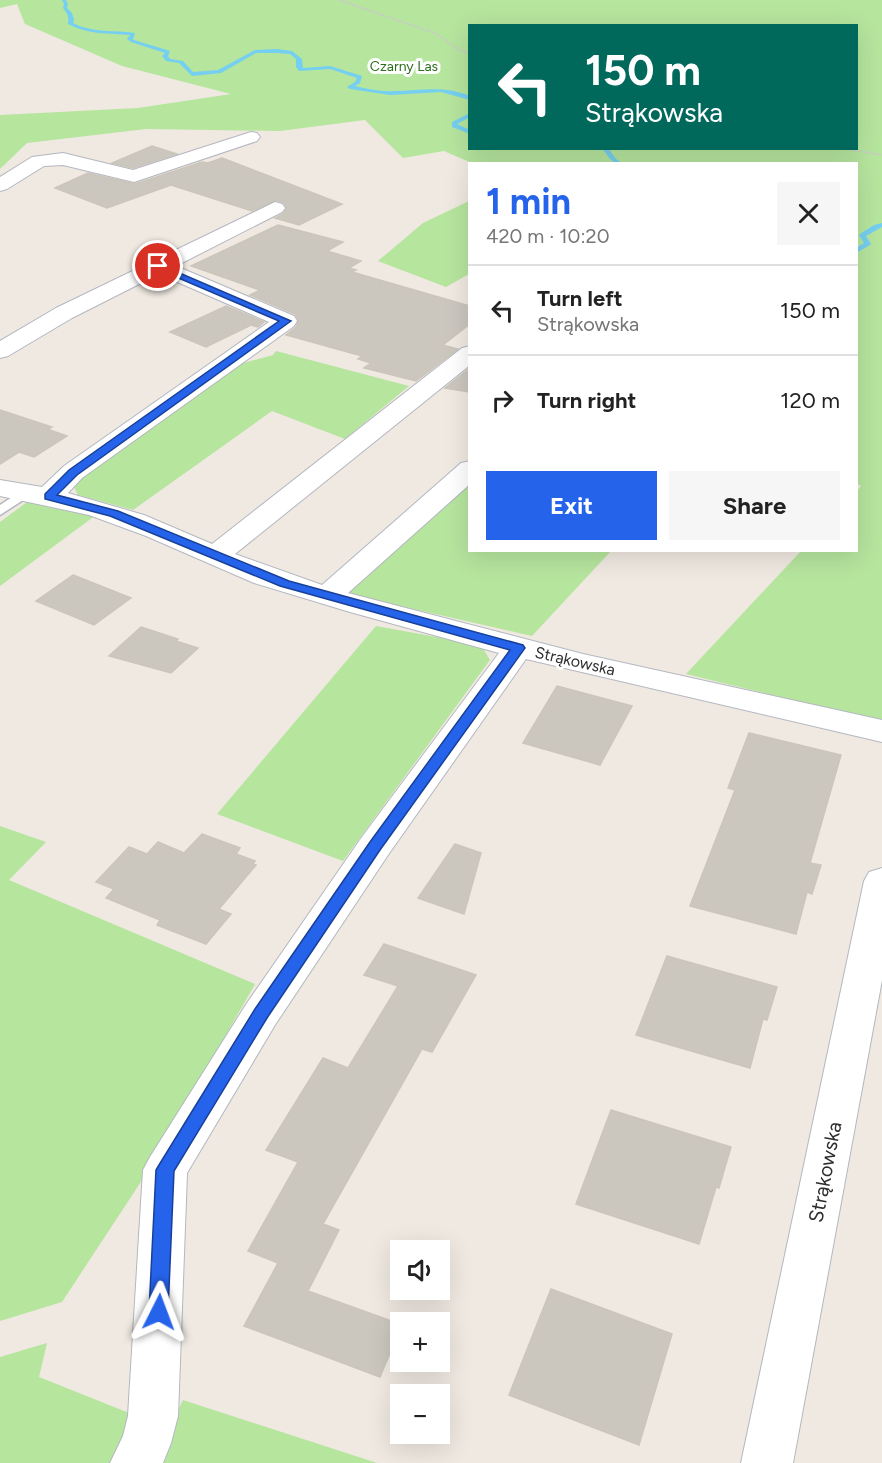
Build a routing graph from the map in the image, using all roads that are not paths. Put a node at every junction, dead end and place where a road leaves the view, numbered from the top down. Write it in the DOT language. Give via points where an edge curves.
graph roads {
  1 [pos="251,137"];
  2 [pos="0,185"];
  3 [pos="275,208"];
  4 [pos="158,266"];
  5 [pos="0,351"];
  6 [pos="468,355"];
  7 [pos="468,471"];
  8 [pos="25,492"];
  9 [pos="0,512"];
  10 [pos="216,555"];
  11 [pos="327,596"];
  12 [pos="518,648"];
  13 [pos="882,731"];
  14 [pos="882,881"];
  15 [pos="136,1463"];
  16 [pos="767,1463"];
  1 -- 2 [label="street" via="134,176 63,159 39,161"];
  3 -- 4 [label="street"];
  4 -- 5 [label="street" via="64,313"];
  4 -- 8 [label="street" via="286,321 73,472"];
  6 -- 10 [label="street"];
  7 -- 11 [label="street"];
  8 -- 9 [label="lane"];
  8 -- 10 [label="street, Strąkowska" via="114,513"];
  10 -- 11 [label="street, Strąkowska" via="285,584"];
  11 -- 12 [label="street, Strąkowska"];
  12 -- 13 [label="street, Strąkowska"];
  12 -- 15 [label="street" via="375,846 261,1014 165,1170 153,1416"];
  14 -- 16 [label="street, Strąkowska"];
}
